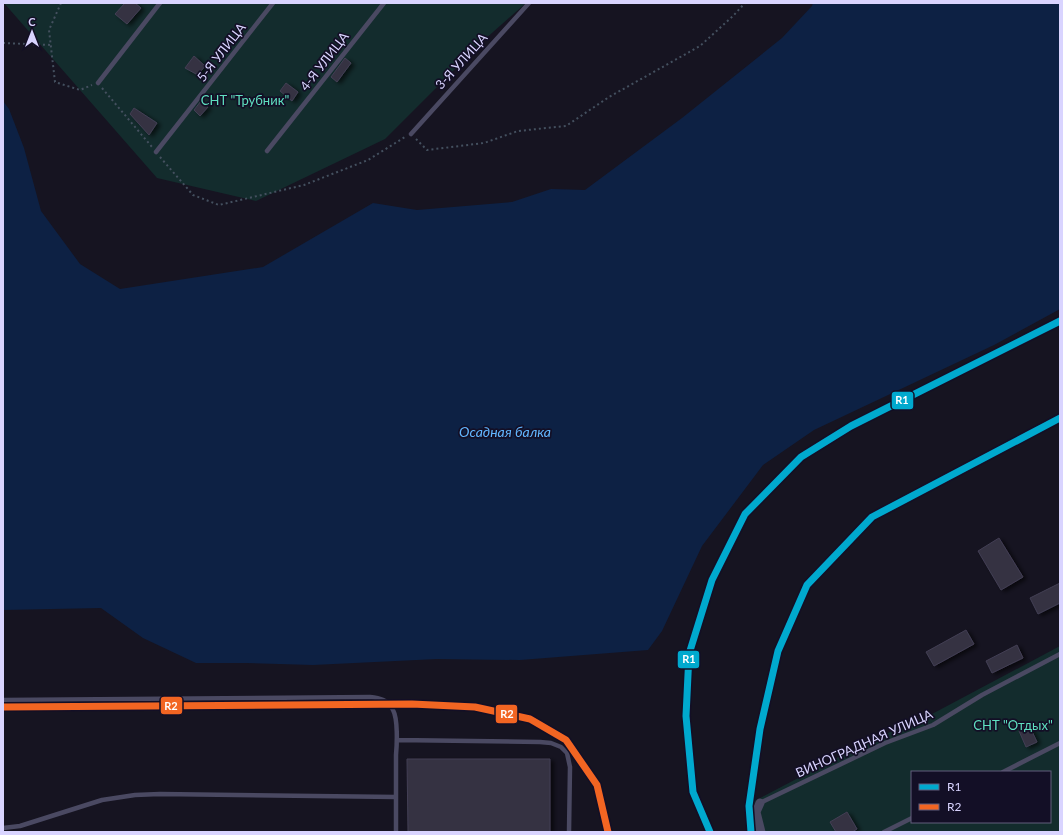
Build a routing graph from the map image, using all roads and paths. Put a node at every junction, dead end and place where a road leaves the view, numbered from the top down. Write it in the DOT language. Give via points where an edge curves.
graph roads {
  1 [pos="61,3"];
  2 [pos="160,3"];
  3 [pos="273,3"];
  4 [pos="384,3"];
  5 [pos="529,3"];
  6 [pos="745,3"];
  7 [pos="3,43"];
  8 [pos="51,45"];
  9 [pos="98,83"];
  10 [pos="410,134"];
  11 [pos="267,151"];
  12 [pos="156,152"];
  13 [pos="1060,654"];
  14 [pos="3,700"];
  15 [pos="397,740"];
  16 [pos="1060,743"];
  17 [pos="1005,771"];
  18 [pos="396,797"];
  19 [pos="760,803"];
  20 [pos="911,818"];
  21 [pos="3,828"];
  22 [pos="396,832"];
  23 [pos="569,832"];
  24 [pos="761,832"];
  25 [pos="884,832"];
  1 -- 8 [label="path" via="49,30"];
  2 -- 9 [label="lane"];
  3 -- 12 [label="lane, 5-Я УЛИЦА"];
  4 -- 11 [label="lane, 4-Я УЛИЦА"];
  5 -- 10 [label="lane, 3-Я УЛИЦА"];
  6 -- 10 [label="path" via="700,46 609,97 566,126 518,131 484,143 427,150"];
  7 -- 8 [label="path"];
  8 -- 9 [label="path" via="55,82 80,90"];
  9 -- 12 [label="path"];
  10 -- 12 [label="path" via="368,160 304,185 219,205 192,195"];
  13 -- 19 [label="lane, ВИНОГРАДНАЯ УЛИЦА" via="982,695 933,725 885,743"];
  14 -- 15 [label="lane" via="370,697 381,699 393,709"];
  15 -- 18 [label="lane"];
  15 -- 23 [label="lane" via="540,742 561,747 567,753 570,767"];
  16 -- 17 [label="lane"];
  18 -- 21 [label="lane" via="135,795 102,800 20,826"];
  18 -- 22 [label="lane"];
  19 -- 24 [label="street" via="756,812"];
  20 -- 25 [label="lane"];
}
